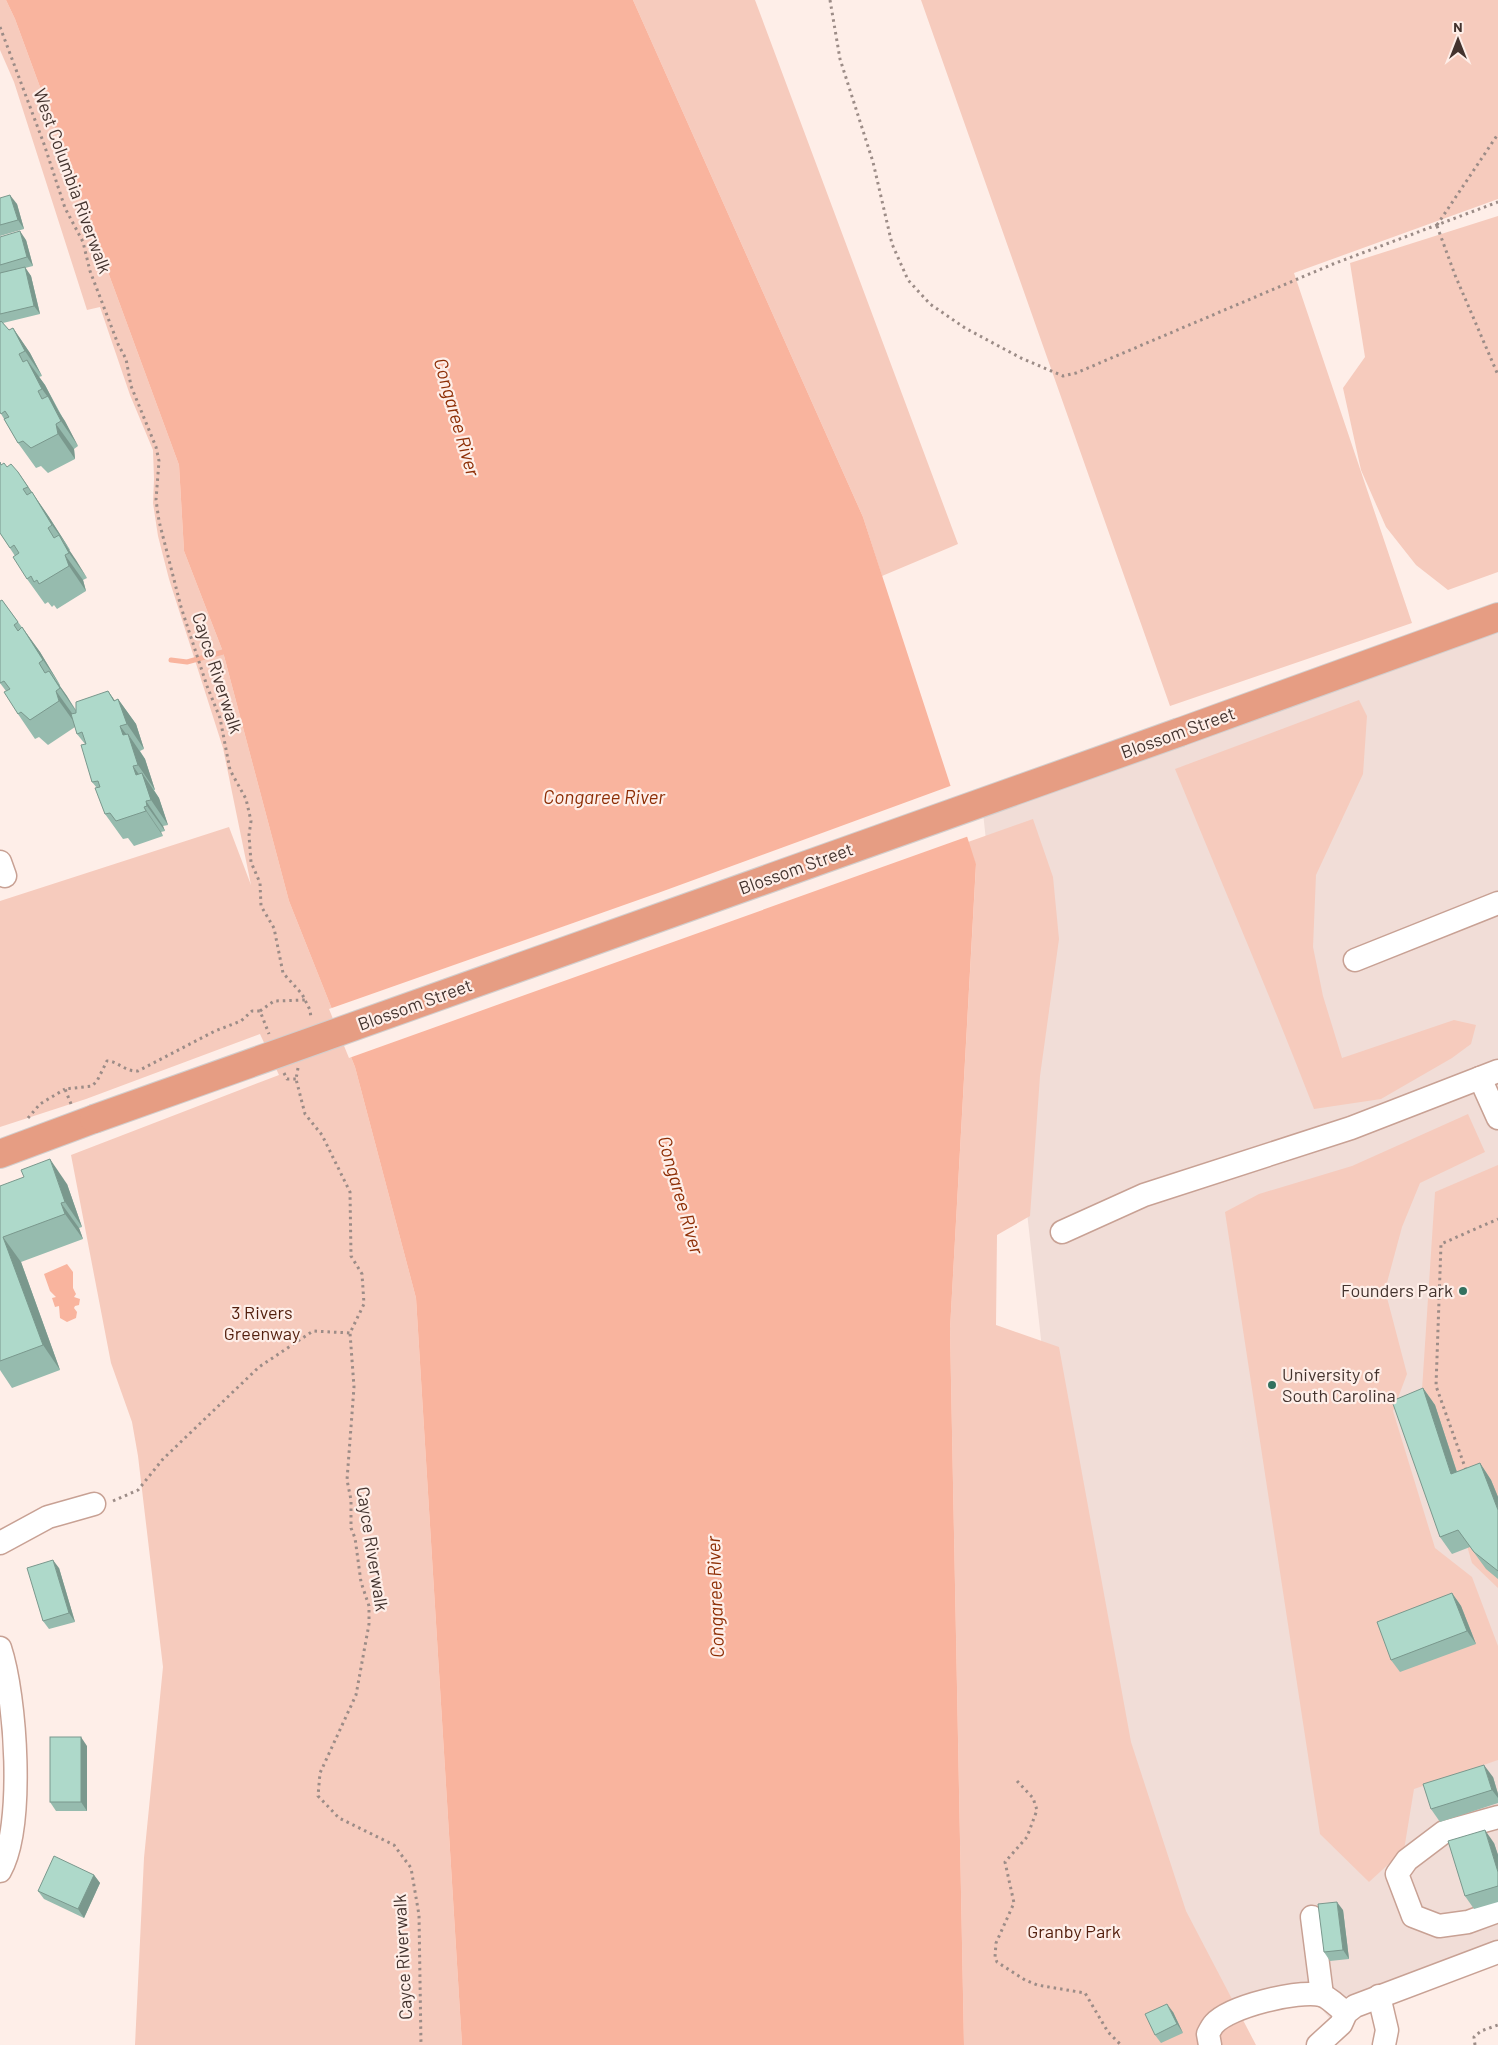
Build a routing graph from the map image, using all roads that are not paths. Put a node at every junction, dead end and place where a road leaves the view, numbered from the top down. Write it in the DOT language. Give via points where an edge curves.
graph roads {
  1 [pos="1498,617"];
  2 [pos="1498,903"];
  3 [pos="1355,960"];
  4 [pos="1489,1075"];
  5 [pos="1498,1118"];
  6 [pos="0,1154"];
  7 [pos="1062,1232"];
  8 [pos="94,1504"];
  9 [pos="0,1543"];
  10 [pos="0,1648"];
  11 [pos="1498,1817"];
  12 [pos="0,1871"];
  13 [pos="1498,1911"];
  14 [pos="1312,1918"];
  15 [pos="1498,1952"];
  16 [pos="1322,1995"];
  17 [pos="1379,1996"];
  18 [pos="1346,2013"];
  19 [pos="1209,2043"];
  20 [pos="1318,2045"];
  21 [pos="1384,2045"];
  1 -- 6 [label="main road, Blossom Street, bridge"];
  2 -- 3 [label="street"];
  4 -- 5 [label="street"];
  4 -- 7 [label="street" via="1351,1128 1144,1195"];
  8 -- 9 [label="street" via="48,1517"];
  10 -- 12 [label="street" via="11,1708 15,1778 11,1838"];
  11 -- 13 [label="street" via="1444,1832 1407,1860 1396,1874 1412,1916 1439,1926 1468,1922"];
  14 -- 16 [label="street"];
  15 -- 17 [label="street"];
  16 -- 18 [label="street"];
  16 -- 19 [label="street" via="1297,1996 1242,2008 1214,2024 1208,2034"];
  17 -- 18 [label="street"];
  17 -- 21 [label="street" via="1386,2030"];
  18 -- 20 [label="street" via="1341,2024"];
}
